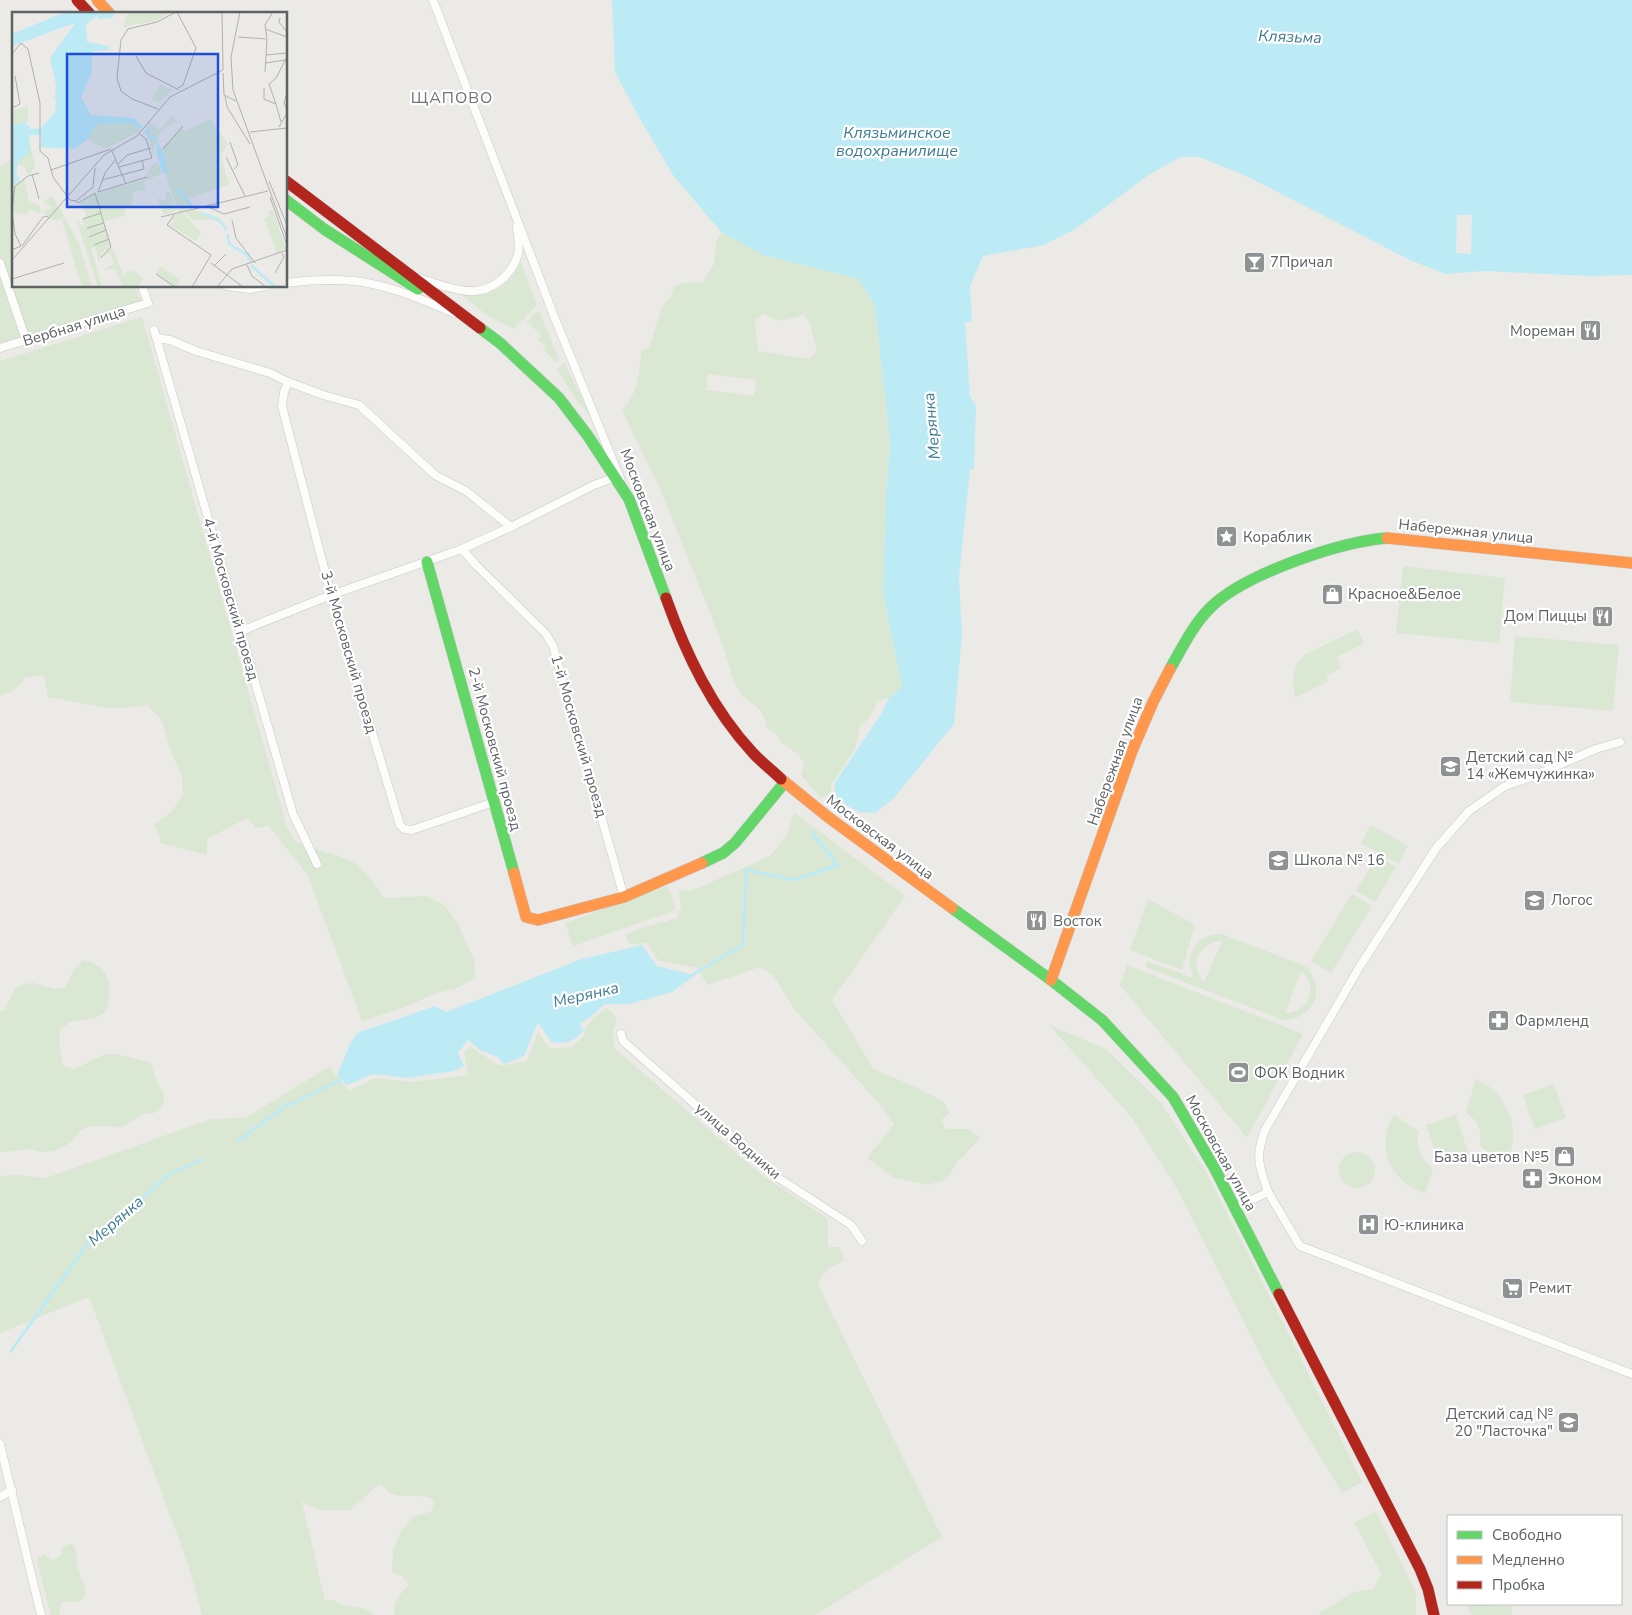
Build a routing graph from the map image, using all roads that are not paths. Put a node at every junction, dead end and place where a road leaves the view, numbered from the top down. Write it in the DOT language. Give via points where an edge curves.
graph roads {
  1 [pos="77,0"];
  2 [pos="97,0"];
  3 [pos="108,0"];
  4 [pos="433,0"];
  5 [pos="87,12"];
  6 [pos="92,12"];
  7 [pos="108,12"];
  8 [pos="288,183"];
  9 [pos="288,201"];
  10 [pos="513,208"];
  11 [pos="0,263"];
  12 [pos="410,275"];
  13 [pos="288,283"];
  14 [pos="143,288"];
  15 [pos="242,288"];
  16 [pos="255,288"];
  17 [pos="456,314"];
  18 [pos="473,323"];
  19 [pos="26,340"];
  20 [pos="0,348"];
  21 [pos="288,382"];
  22 [pos="616,476"];
  23 [pos="629,499"];
  24 [pos="511,527"];
  25 [pos="462,549"];
  26 [pos="428,562"];
  27 [pos="1632,563"];
  28 [pos="331,595"];
  29 [pos="240,631"];
  30 [pos="1620,742"];
  31 [pos="784,782"];
  32 [pos="494,802"];
  33 [pos="316,864"];
  34 [pos="624,897"];
  35 [pos="1051,980"];
  36 [pos="621,1034"];
  37 [pos="1268,1192"];
  38 [pos="1235,1208"];
  39 [pos="862,1241"];
  40 [pos="1632,1374"];
  41 [pos="0,1444"];
  42 [pos="12,1490"];
  43 [pos="0,1498"];
  44 [pos="42,1615"];
  45 [pos="1434,1615"];
  1 -- 5 [label="main road, bridge"];
  2 -- 7 [label="main road, bridge"];
  3 -- 6 [label="street"];
  4 -- 10 [label="street, Московская улица"];
  8 -- 12 [label="main road"];
  9 -- 17 [label="main road" via="338,238"];
  10 -- 12 [label="street" via="519,239 518,254 503,279 481,291 468,291"];
  10 -- 23 [label="street, Московская улица"];
  11 -- 19 [label="street"];
  12 -- 18 [label="main road"];
  13 -- 17 [label="street" via="340,280 370,284"];
  14 -- 19 [label="street, Вербная улица" via="148,303"];
  15 -- 16 [label="street"];
  17 -- 18 [label="main road"];
  18 -- 22 [label="main road" via="522,362 559,398"];
  19 -- 20 [label="street, Вербная улица"];
  21 -- 24 [label="street" via="359,405 435,474 466,491"];
  21 -- 28 [label="street, 3-й Московский проезд" via="282,406"];
  21 -- 29 [label="street, 4-й Московский проезд" via="155,334"];
  22 -- 23 [label="main road"];
  22 -- 24 [label="street"];
  23 -- 31 [label="main road, Московская улица" via="677,629 706,688 725,719"];
  24 -- 25 [label="street"];
  25 -- 26 [label="street"];
  25 -- 34 [label="street, 1-й Московский проезд" via="546,634 553,646"];
  26 -- 28 [label="street"];
  26 -- 32 [label="main road, 2-й Московский проезд"];
  27 -- 35 [label="main road, Набережная улица" via="1396,538 1373,539 1292,563 1223,597 1210,608 1190,636 1144,720"];
  28 -- 29 [label="street"];
  28 -- 32 [label="street, 3-й Московский проезд" via="400,825 412,830"];
  29 -- 33 [label="street, 4-й Московский проезд" via="293,814"];
  30 -- 37 [label="street" via="1505,786 1469,811 1437,847 1360,966 1265,1130 1259,1147 1259,1167"];
  31 -- 34 [label="main road" via="735,843 723,853"];
  31 -- 35 [label="main road, Московская улица"];
  32 -- 34 [label="main road, 2-й Московский проезд" via="525,915 538,920"];
  35 -- 38 [label="main road, Московская улица" via="1102,1020 1169,1091"];
  36 -- 39 [label="street, улица Водники" via="623,1041 780,1178 851,1225"];
  37 -- 38 [label="street"];
  37 -- 40 [label="street" via="1300,1246"];
  38 -- 45 [label="main road, Московская улица" via="1417,1564"];
  41 -- 42 [label="street"];
  42 -- 43 [label="street"];
  42 -- 44 [label="street"];
}
